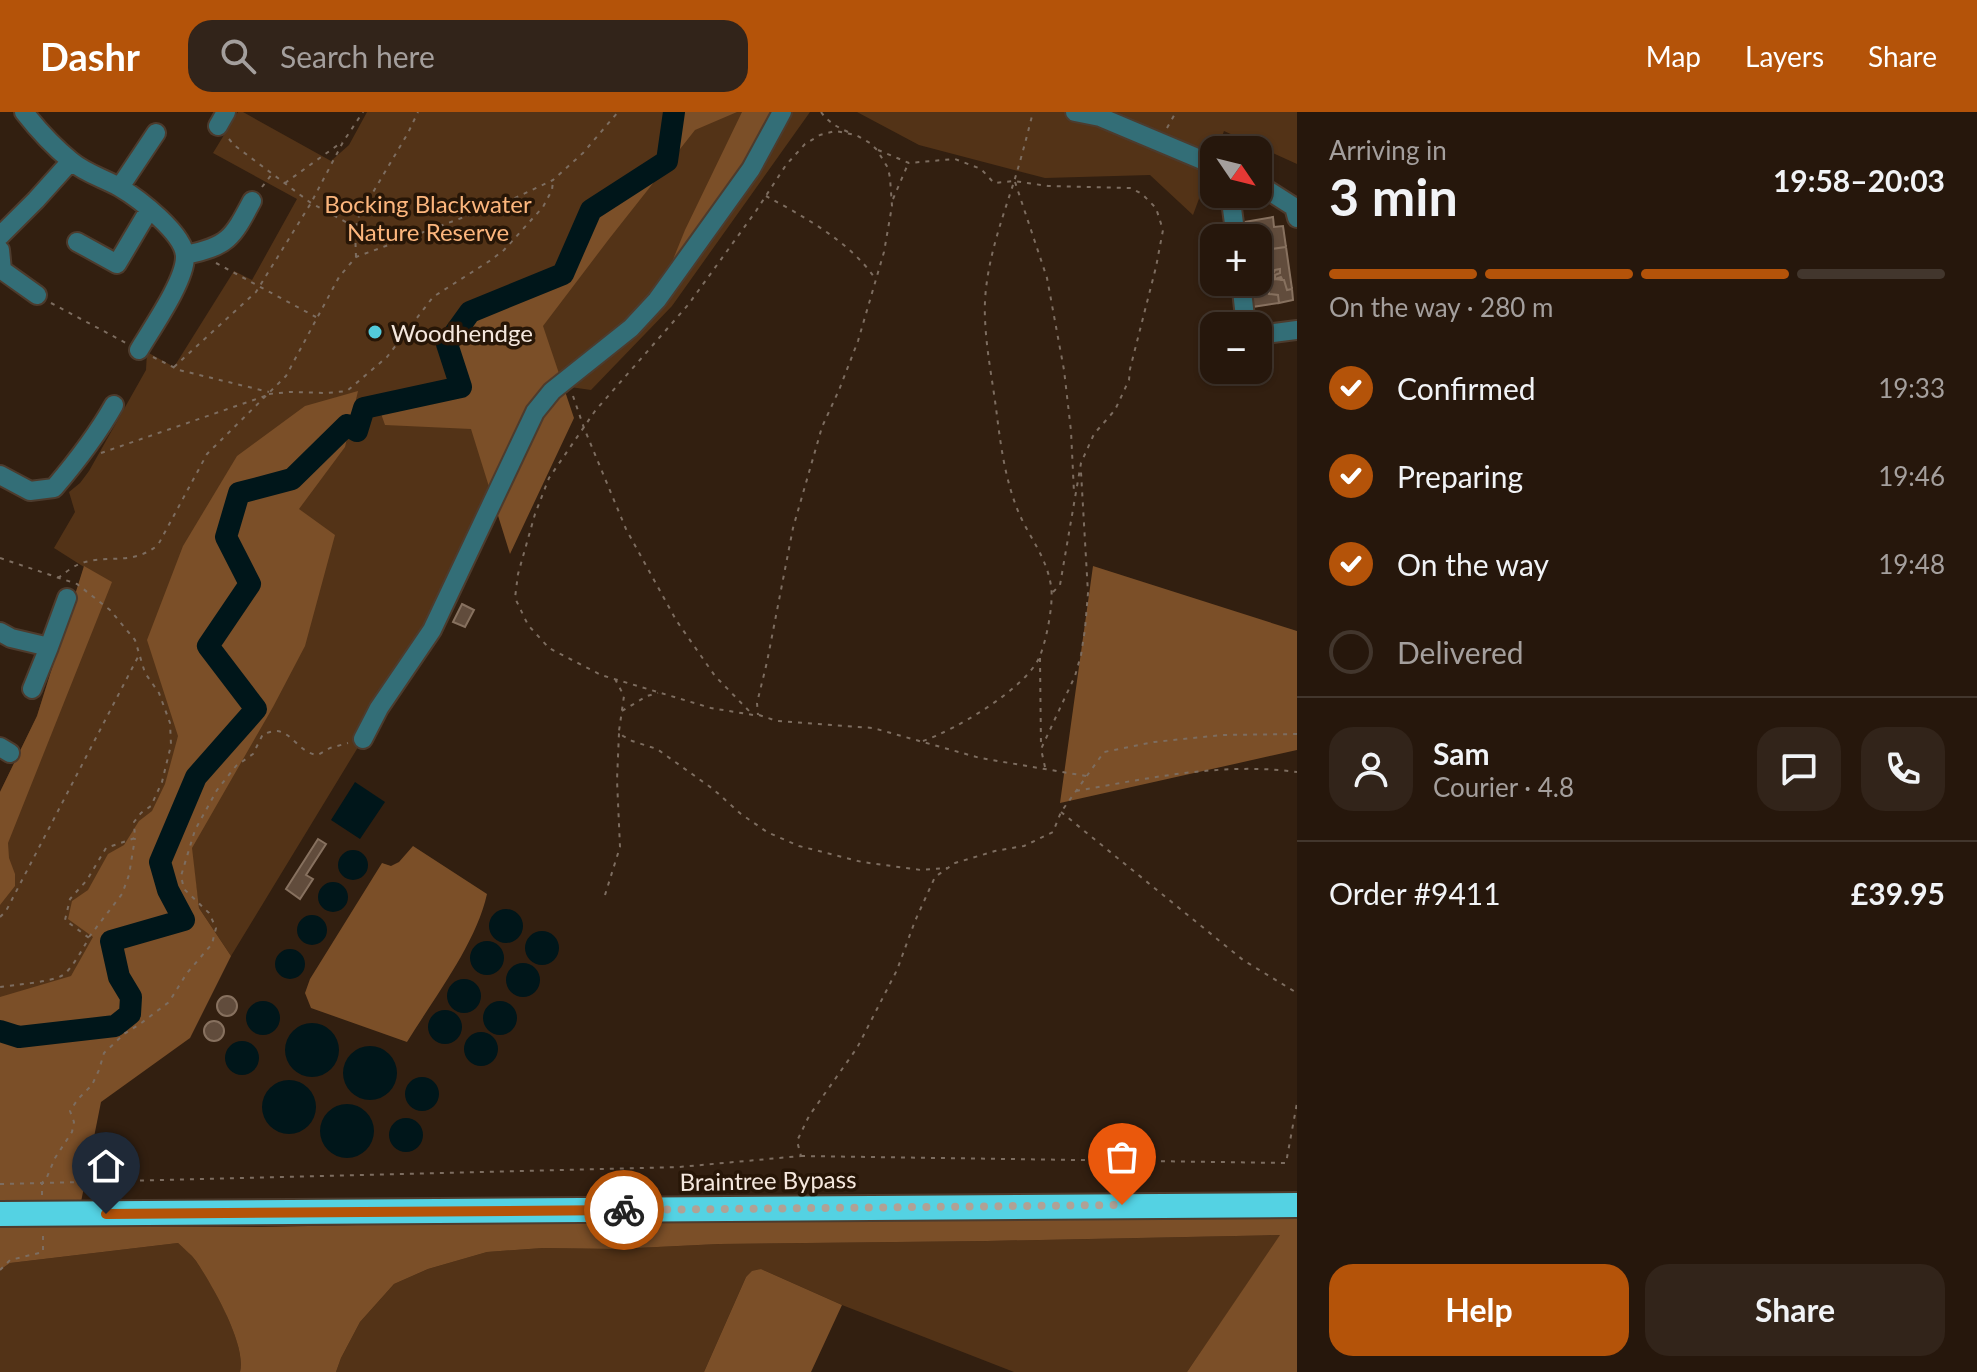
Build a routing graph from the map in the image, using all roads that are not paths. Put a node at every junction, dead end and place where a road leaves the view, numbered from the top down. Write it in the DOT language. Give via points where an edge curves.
graph roads {
  1 [pos="24,112"];
  2 [pos="782,112"];
  3 [pos="1075,112"];
  4 [pos="156,133"];
  5 [pos="1200,159"];
  6 [pos="71,161"];
  7 [pos="120,187"];
  8 [pos="1272,193"];
  9 [pos="252,201"];
  10 [pos="149,210"];
  11 [pos="1297,218"];
  12 [pos="0,236"];
  13 [pos="77,242"];
  14 [pos="0,250"];
  15 [pos="191,254"];
  16 [pos="37,295"];
  17 [pos="1297,330"];
  18 [pos="1272,335"];
  19 [pos="139,350"];
  20 [pos="114,405"];
  21 [pos="0,475"];
  22 [pos="67,598"];
  23 [pos="0,632"];
  24 [pos="49,647"];
  25 [pos="32,689"];
  26 [pos="363,739"];
  27 [pos="1297,1205"];
  28 [pos="21,1214"];
  1 -- 6 [label="street"];
  2 -- 26 [label="street" via="751,169 657,300 535,412 432,630"];
  3 -- 5 [label="street" via="1100,117"];
  4 -- 7 [label="street"];
  6 -- 7 [label="street"];
  6 -- 12 [label="street"];
  7 -- 10 [label="street"];
  8 -- 11 [label="street" via="1294,207"];
  9 -- 15 [label="street" via="235,233"];
  10 -- 13 [label="street" via="117,264"];
  10 -- 15 [label="street"];
  14 -- 16 [label="street" via="2,270"];
  15 -- 19 [label="street"];
  17 -- 18 [label="street"];
  20 -- 21 [label="street" via="54,488 30,491"];
  22 -- 24 [label="street"];
  23 -- 24 [label="street"];
  24 -- 25 [label="street"];
  27 -- 28 [label="highway, Braintree Bypass"];
}
